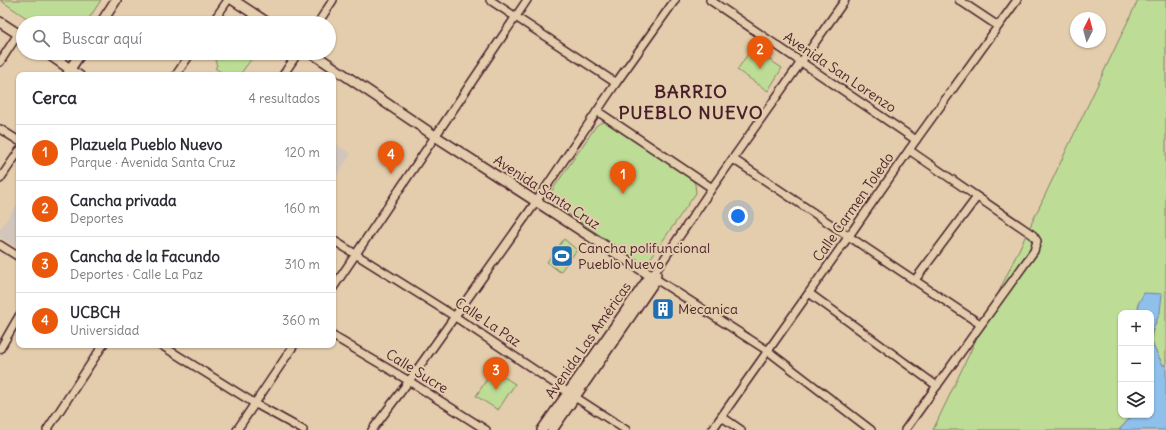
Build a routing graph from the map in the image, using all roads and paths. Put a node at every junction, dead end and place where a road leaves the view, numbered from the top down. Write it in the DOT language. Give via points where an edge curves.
graph roads {
  1 [pos="116,0"];
  2 [pos="228,0"];
  3 [pos="233,0"];
  4 [pos="334,0"];
  5 [pos="490,0"];
  6 [pos="527,0"];
  7 [pos="675,0"];
  8 [pos="710,0"];
  9 [pos="845,0"];
  10 [pos="959,0"];
  11 [pos="1018,0"];
  12 [pos="106,16"];
  13 [pos="217,16"];
  14 [pos="257,16"];
  15 [pos="323,16"];
  16 [pos="516,17"];
  17 [pos="0,22"];
  18 [pos="998,26"];
  19 [pos="16,33"];
  20 [pos="16,42"];
  21 [pos="55,60"];
  22 [pos="76,60"];
  23 [pos="186,60"];
  24 [pos="293,60"];
  25 [pos="322,60"];
  26 [pos="801,61"];
  27 [pos="0,62"];
  28 [pos="68,72"];
  29 [pos="178,72"];
  30 [pos="285,72"];
  31 [pos="616,82"];
  32 [pos="597,111"];
  33 [pos="0,129"];
  34 [pos="435,136"];
  35 [pos="16,139"];
  36 [pos="916,140"];
  37 [pos="909,150"];
  38 [pos="16,155"];
  39 [pos="733,159"];
  40 [pos="0,179"];
  41 [pos="712,188"];
  42 [pos="977,197"];
  43 [pos="536,202"];
  44 [pos="849,236"];
  45 [pos="336,242"];
  46 [pos="0,245"];
  47 [pos="356,254"];
  48 [pos="16,255"];
  49 [pos="653,277"];
  50 [pos="915,280"];
  51 [pos="336,284"];
  52 [pos="809,293"];
  53 [pos="454,316"];
  54 [pos="16,321"];
  55 [pos="980,324"];
  56 [pos="336,338"];
  57 [pos="101,348"];
  58 [pos="166,348"];
  59 [pos="292,348"];
  60 [pos="0,350"];
  61 [pos="768,352"];
  62 [pos="409,381"];
  63 [pos="937,386"];
  64 [pos="571,395"];
  65 [pos="254,403"];
  66 [pos="722,416"];
  67 [pos="47,430"];
  68 [pos="237,430"];
  69 [pos="303,430"];
  70 [pos="372,430"];
  71 [pos="486,430"];
  72 [pos="542,430"];
  73 [pos="552,430"];
  74 [pos="626,430"];
  75 [pos="712,430"];
  76 [pos="741,430"];
  77 [pos="871,430"];
  78 [pos="905,430"];
  1 -- 12 [label="main road"];
  2 -- 13 [label="street"];
  3 -- 14 [label="main road"];
  4 -- 15 [label="street"];
  5 -- 16 [label="street"];
  6 -- 16 [label="street"];
  7 -- 31 [label="street"];
  8 -- 26 [label="street, Avenida San Lorenzo"];
  9 -- 26 [label="street, Avenida Las Américas"];
  10 -- 18 [label="street"];
  11 -- 18 [label="street, Calle Carmen Toledo"];
  16 -- 31 [label="street"];
  16 -- 34 [label="street"];
  17 -- 19 [label="main road"];
  18 -- 36 [label="street, Calle Carmen Toledo"];
  20 -- 27 [label="street"];
  21 -- 28 [label="main road"];
  22 -- 28 [label="main road"];
  23 -- 29 [label="street"];
  24 -- 30 [label="street"];
  25 -- 34 [label="main road, Avenida Santa Cruz"];
  26 -- 36 [label="street, Avenida San Lorenzo"];
  26 -- 39 [label="street, Avenida Las Américas"];
  31 -- 32 [label="street"];
  32 -- 41 [label="street"];
  32 -- 43 [label="street"];
  33 -- 35 [label="street"];
  34 -- 43 [label="main road, Avenida Santa Cruz"];
  34 -- 47 [label="street"];
  36 -- 37 [label="street, Calle Carmen Toledo"];
  37 -- 42 [label="street"];
  37 -- 44 [label="street, Calle Carmen Toledo"];
  38 -- 40 [label="street"];
  39 -- 41 [label="street, Avenida Las Américas"];
  39 -- 44 [label="street"];
  41 -- 49 [label="street, Avenida Las Américas"];
  42 -- 50 [label="street"];
  42 -- 55 [label="street" via="1033,235 1037,241 1034,251"];
  43 -- 49 [label="main road, Avenida Santa Cruz"];
  43 -- 53 [label="street"];
  44 -- 50 [label="street"];
  44 -- 52 [label="street, Calle Carmen Toledo"];
  45 -- 47 [label="street, Calle La Paz"];
  46 -- 48 [label="street"];
  47 -- 51 [label="street"];
  47 -- 53 [label="street, Calle La Paz"];
  49 -- 61 [label="street, Avenida Santa Cruz"];
  49 -- 64 [label="main road, Avenida Las Américas"];
  50 -- 55 [label="street"];
  52 -- 61 [label="street, Calle Carmen Toledo"];
  52 -- 63 [label="street"];
  53 -- 62 [label="street"];
  53 -- 64 [label="street, Calle La Paz"];
  54 -- 60 [label="street"];
  55 -- 63 [label="street"];
  56 -- 62 [label="street, Calle Sucre"];
  57 -- 67 [label="street"];
  58 -- 65 [label="street"];
  59 -- 65 [label="street"];
  61 -- 66 [label="street, Calle Carmen Toledo"];
  61 -- 77 [label="street, Avenida Santa Cruz"];
  62 -- 70 [label="street"];
  62 -- 71 [label="street, Calle Sucre"];
  63 -- 78 [label="street"];
  64 -- 72 [label="main road, Avenida Las Américas"];
  64 -- 73 [label="main road, Avenida Las Américas"];
  64 -- 74 [label="street, Calle La Paz"];
  65 -- 68 [label="street"];
  65 -- 69 [label="street"];
  66 -- 75 [label="street, Calle Carmen Toledo"];
  66 -- 76 [label="street"];
}
